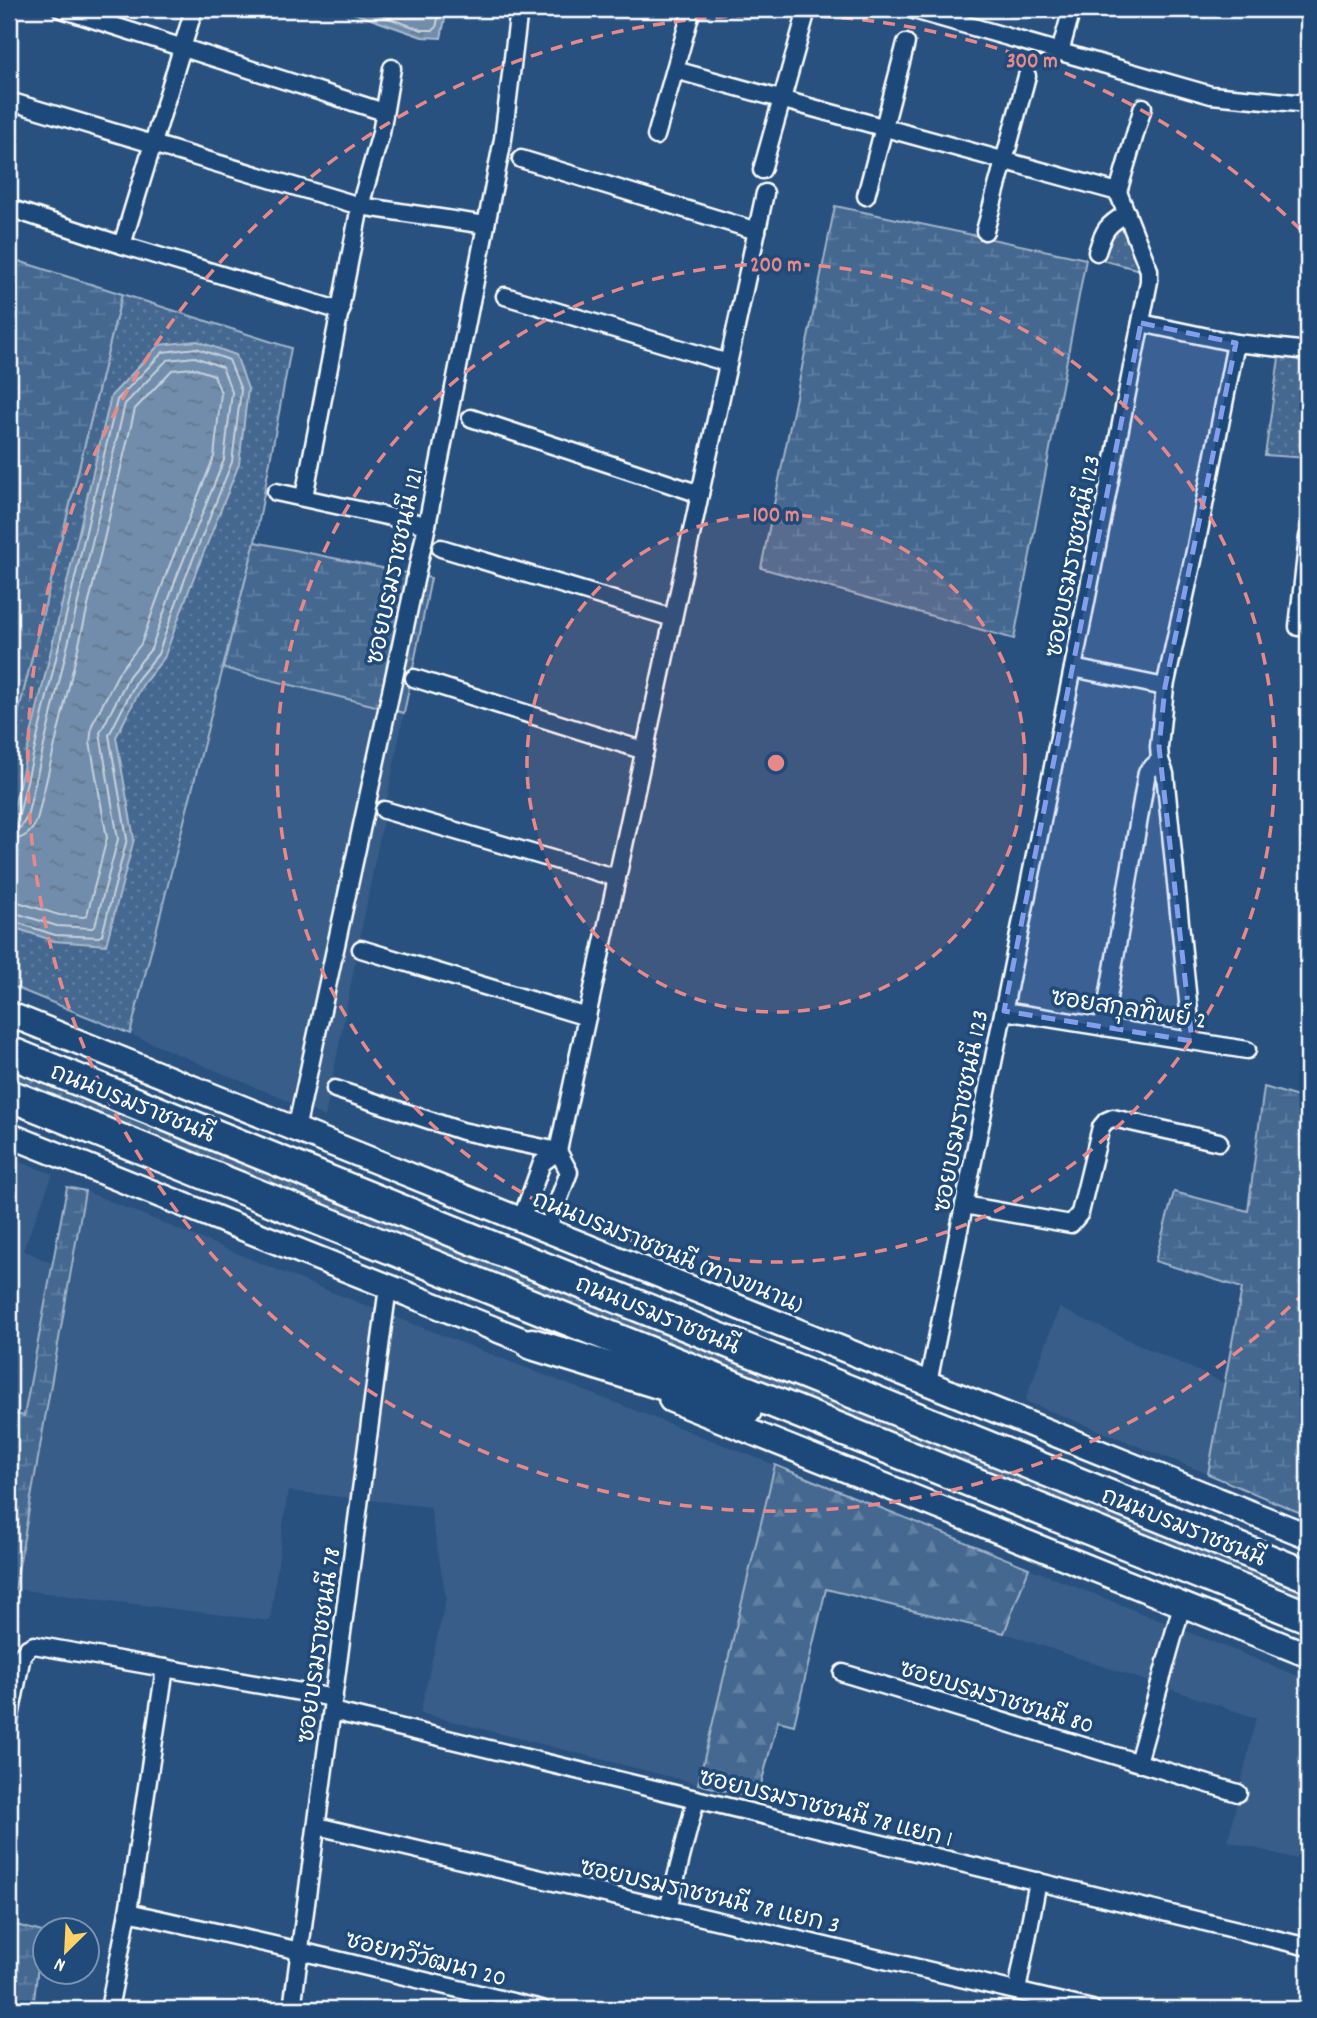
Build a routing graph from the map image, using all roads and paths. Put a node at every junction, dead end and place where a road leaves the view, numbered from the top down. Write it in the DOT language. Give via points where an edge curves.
graph roads {
  1 [pos="61,9"];
  2 [pos="194,9"];
  3 [pos="519,9"];
  4 [pos="692,9"];
  5 [pos="910,9"];
  6 [pos="1072,9"];
  7 [pos="805,17"];
  8 [pos="906,43"];
  9 [pos="181,48"];
  10 [pos="1060,52"];
  11 [pos="392,68"];
  12 [pos="675,70"];
  13 [pos="1027,76"];
  14 [pos="783,99"];
  15 [pos="9,101"];
  16 [pos="1308,104"];
  17 [pos="1143,107"];
  18 [pos="384,112"];
  19 [pos="884,127"];
  20 [pos="656,135"];
  21 [pos="153,145"];
  22 [pos="521,159"];
  23 [pos="1004,162"];
  24 [pos="762,170"];
  25 [pos="1118,192"];
  26 [pos="765,193"];
  27 [pos="866,196"];
  28 [pos="360,206"];
  29 [pos="9,208"];
  30 [pos="1127,213"];
  31 [pos="486,225"];
  32 [pos="757,231"];
  33 [pos="985,231"];
  34 [pos="122,245"];
  35 [pos="1097,251"];
  36 [pos="505,296"];
  37 [pos="341,311"];
  38 [pos="1141,323"];
  39 [pos="1236,343"];
  40 [pos="1308,351"];
  41 [pos="729,363"];
  42 [pos="471,418"];
  43 [pos="276,492"];
  44 [pos="700,494"];
  45 [pos="304,497"];
  46 [pos="427,525"];
  47 [pos="1308,537"];
  48 [pos="441,548"];
  49 [pos="1305,585"];
  50 [pos="673,618"];
  51 [pos="1298,627"];
  52 [pos="1073,668"];
  53 [pos="414,678"];
  54 [pos="1166,687"];
  55 [pos="645,751"];
  56 [pos="1160,760"];
  57 [pos="384,810"];
  58 [pos="617,878"];
  59 [pos="361,949"];
  60 [pos="1004,1011"];
  61 [pos="9,1014"];
  62 [pos="587,1017"];
  63 [pos="1103,1027"];
  64 [pos="1192,1041"];
  65 [pos="1247,1050"];
  66 [pos="9,1052"];
  67 [pos="335,1089"];
  68 [pos="9,1095"];
  69 [pos="296,1130"];
  70 [pos="9,1135"];
  71 [pos="1219,1142"];
  72 [pos="558,1151"];
  73 [pos="964,1205"];
  74 [pos="522,1220"];
  75 [pos="547,1230"];
  76 [pos="388,1287"];
  77 [pos="531,1344"];
  78 [pos="928,1383"];
  79 [pos="921,1461"];
  80 [pos="1308,1536"];
  81 [pos="1308,1576"];
  82 [pos="1182,1605"];
  83 [pos="1308,1616"];
  84 [pos="1308,1656"];
  85 [pos="165,1668"];
  86 [pos="842,1673"];
  87 [pos="333,1705"];
  88 [pos="9,1722"];
  89 [pos="1138,1762"];
  90 [pos="1238,1793"];
  91 [pos="696,1799"];
  92 [pos="317,1826"];
  93 [pos="1038,1881"];
  94 [pos="668,1909"];
  95 [pos="128,1912"];
  96 [pos="1308,1947"];
  97 [pos="300,1951"];
  98 [pos="1017,1991"];
  99 [pos="108,2009"];
  100 [pos="292,2009"];
  101 [pos="542,2009"];
  102 [pos="1092,2009"];
  1 -- 9 [label="street"];
  2 -- 9 [label="street"];
  3 -- 31 [label="street, ซอยบรมราชชนนี 121" via="503,139"];
  4 -- 12 [label="street"];
  5 -- 10 [label="street"];
  6 -- 10 [label="street"];
  7 -- 14 [label="street"];
  8 -- 19 [label="street"];
  9 -- 18 [label="street"];
  9 -- 21 [label="street"];
  10 -- 16 [label="street" via="1211,95"];
  11 -- 18 [label="street"];
  12 -- 14 [label="street"];
  12 -- 20 [label="street"];
  13 -- 23 [label="street"];
  14 -- 19 [label="street"];
  14 -- 24 [label="street"];
  15 -- 21 [label="street"];
  17 -- 25 [label="street"];
  18 -- 28 [label="street"];
  19 -- 23 [label="street"];
  19 -- 27 [label="street"];
  21 -- 28 [label="street"];
  21 -- 34 [label="street"];
  22 -- 32 [label="street"];
  23 -- 25 [label="street"];
  23 -- 33 [label="street"];
  25 -- 30 [label="street, ซอยบรมราชชนนี 123"];
  26 -- 32 [label="street"];
  28 -- 31 [label="street"];
  28 -- 37 [label="street"];
  29 -- 34 [label="street"];
  30 -- 35 [label="street" via="1109,224"];
  30 -- 38 [label="street, ซอยบรมราชชนนี 123" via="1150,270"];
  31 -- 46 [label="street, ซอยบรมราชชนนี 121"];
  32 -- 41 [label="street"];
  34 -- 37 [label="street"];
  36 -- 41 [label="street"];
  37 -- 45 [label="street"];
  38 -- 39 [label="street"];
  38 -- 52 [label="street, ซอยบรมราชชนนี 123"];
  39 -- 40 [label="street"];
  39 -- 54 [label="street"];
  41 -- 44 [label="street"];
  42 -- 44 [label="street"];
  43 -- 45 [label="street"];
  44 -- 50 [label="street"];
  45 -- 46 [label="street"];
  46 -- 69 [label="street, ซอยบรมราชชนนี 121"];
  47 -- 49 [label="street"];
  48 -- 50 [label="street"];
  49 -- 51 [label="street"];
  50 -- 55 [label="street"];
  52 -- 54 [label="street"];
  52 -- 60 [label="street, ซอยบรมราชชนนี 123"];
  53 -- 55 [label="street"];
  54 -- 56 [label="street"];
  55 -- 58 [label="street"];
  56 -- 63 [label="street" via="1147,772"];
  56 -- 64 [label="street"];
  57 -- 58 [label="street"];
  58 -- 62 [label="street"];
  59 -- 62 [label="street"];
  60 -- 63 [label="street, ซอยสกุลทิพย์ 2"];
  60 -- 73 [label="street, ซอยบรมราชชนนี 123"];
  61 -- 69 [label="main road, ถนนบรมราชชนนี (ทางขนาน)"];
  62 -- 72 [label="street"];
  63 -- 64 [label="street, ซอยสกุลทิพย์ 2"];
  64 -- 65 [label="street, ซอยสกุลทิพย์ 2"];
  66 -- 81 [label="highway, ถนนบรมราชชนนี"];
  67 -- 72 [label="street" via="462,1131"];
  68 -- 79 [label="highway, ถนนบรมราชชนนี"];
  69 -- 74 [label="main road, ถนนบรมราชชนนี (ทางขนาน)"];
  70 -- 76 [label="main road"];
  71 -- 73 [label="street" via="1113,1118 1101,1127 1080,1213 1070,1224"];
  72 -- 74 [label="street" via="542,1163"];
  72 -- 75 [label="street" via="569,1172"];
  73 -- 78 [label="street, ซอยบรมราชชนนี 123"];
  74 -- 75 [label="main road, ถนนบรมราชชนนี (ทางขนาน)"];
  75 -- 78 [label="main road, ถนนบรมราชชนนี (ทางขนาน)"];
  76 -- 77 [label="main road"];
  76 -- 87 [label="street, ซอยบรมราชชนนี 78"];
  77 -- 79 [label="highway"];
  77 -- 82 [label="main road"];
  78 -- 80 [label="main road, ถนนบรมราชชนนี (ทางขนาน)"];
  79 -- 83 [label="highway, ถนนบรมราชชนนี"];
  82 -- 84 [label="main road"];
  82 -- 89 [label="street"];
  85 -- 87 [label="street, ซอยบรมราชชนนี 78 แยก 1"];
  85 -- 88 [label="street, ซอยบรมราชชนนี 78 แยก 1" via="34,1645 22,1655"];
  85 -- 95 [label="street"];
  86 -- 89 [label="street, ซอยบรมราชชนนี 80"];
  87 -- 91 [label="street, ซอยบรมราชชนนี 78 แยก 1"];
  87 -- 92 [label="street, ซอยบรมราชชนนี 78"];
  89 -- 90 [label="street, ซอยบรมราชชนนี 80"];
  91 -- 93 [label="street, ซอยบรมราชชนนี 78 แยก 1"];
  91 -- 94 [label="street"];
  92 -- 94 [label="street, ซอยบรมราชชนนี 78 แยก 3"];
  92 -- 97 [label="street, ซอยบรมราชชนนี 78"];
  93 -- 96 [label="street, ซอยบรมราชชนนี 78 แยก 1"];
  93 -- 98 [label="street"];
  94 -- 98 [label="street, ซอยบรมราชชนนี 78 แยก 3"];
  95 -- 97 [label="street, ซอยทวีวัฒนา 20"];
  95 -- 99 [label="street"];
  97 -- 100 [label="street, ซอยบรมราชชนนี 78"];
  97 -- 101 [label="street, ซอยทวีวัฒนา 20"];
  98 -- 102 [label="street, ซอยบรมราชชนนี 78 แยก 3"];
}
